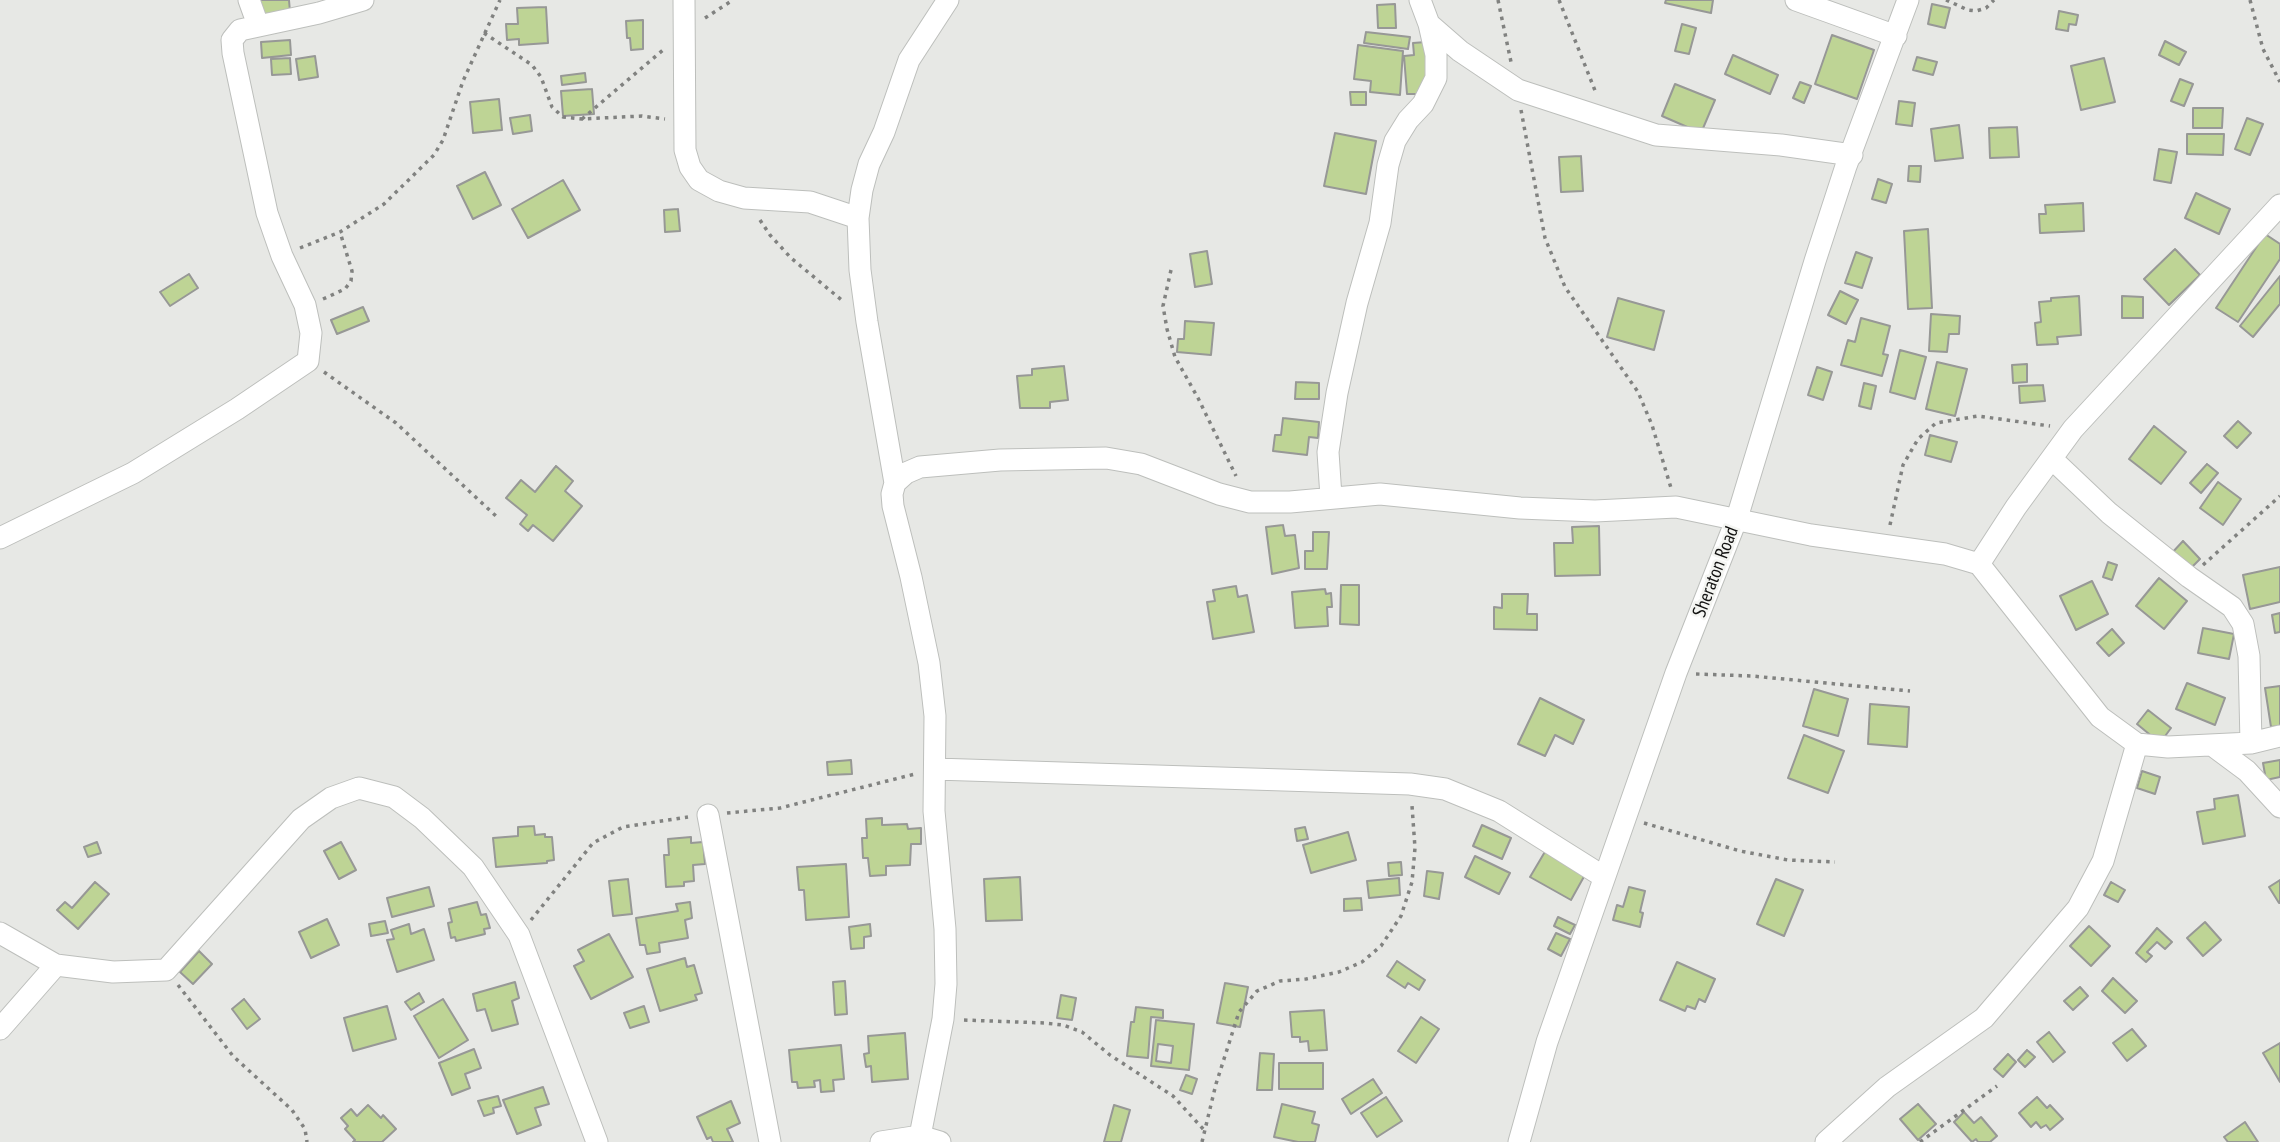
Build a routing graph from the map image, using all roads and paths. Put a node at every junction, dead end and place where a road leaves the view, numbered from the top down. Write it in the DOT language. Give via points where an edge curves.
graph roads {
  1 [pos="249,0"];
  2 [pos="363,0"];
  3 [pos="500,0"];
  4 [pos="684,0"];
  5 [pos="733,0"];
  6 [pos="948,0"];
  7 [pos="1420,0"];
  8 [pos="1497,0"];
  9 [pos="1559,0"];
  10 [pos="1797,0"];
  11 [pos="1908,0"];
  12 [pos="1946,0"];
  13 [pos="1994,0"];
  14 [pos="2250,0"];
  15 [pos="1429,24"];
  16 [pos="258,25"];
  17 [pos="685,30"];
  18 [pos="484,33"];
  19 [pos="1896,36"];
  20 [pos="2280,82"];
  21 [pos="1518,90"];
  22 [pos="1606,118"];
  23 [pos="582,119"];
  24 [pos="685,127"];
  25 [pos="1852,155"];
  26 [pos="744,198"];
  27 [pos="2280,205"];
  28 [pos="859,218"];
  29 [pos="340,232"];
  30 [pos="282,256"];
  31 [pos="1171,270"];
  32 [pos="305,305"];
  33 [pos="867,322"];
  34 [pos="308,361"];
  35 [pos="2073,429"];
  36 [pos="2052,459"];
  37 [pos="895,483"];
  38 [pos="2280,496"];
  39 [pos="1331,497"];
  40 [pos="1250,502"];
  41 [pos="1676,507"];
  42 [pos="497,517"];
  43 [pos="1737,518"];
  44 [pos="0,538"];
  45 [pos="1886,546"];
  46 [pos="1979,564"];
  47 [pos="2189,577"];
  48 [pos="1676,673"];
  49 [pos="1910,691"];
  50 [pos="2280,736"];
  51 [pos="2251,743"];
  52 [pos="2137,744"];
  53 [pos="2212,745"];
  54 [pos="935,769"];
  55 [pos="1410,785"];
  56 [pos="2280,807"];
  57 [pos="708,815"];
  58 [pos="1625,819"];
  59 [pos="1835,862"];
  60 [pos="1604,877"];
  61 [pos="0,933"];
  62 [pos="56,965"];
  63 [pos="166,970"];
  64 [pos="943,1019"];
  65 [pos="0,1030"];
  66 [pos="1997,1086"];
  67 [pos="1205,1131"];
  68 [pos="930,1139"];
  69 [pos="307,1142"];
  70 [pos="597,1142"];
  71 [pos="770,1142"];
  72 [pos="881,1142"];
  73 [pos="1202,1142"];
  74 [pos="1519,1142"];
  75 [pos="1825,1142"];
  76 [pos="1920,1142"];
  1 -- 16 [label="street"];
  2 -- 16 [label="street"];
  3 -- 18 [label="path"];
  4 -- 17 [label="street"];
  5 -- 17 [label="path"];
  6 -- 28 [label="street" via="909,60 869,164"];
  7 -- 15 [label="street"];
  8 -- 21 [label="path"];
  9 -- 22 [label="path"];
  10 -- 19 [label="street"];
  11 -- 19 [label="street, Sheraton Road"];
  12 -- 13 [label="path" via="1976,11"];
  14 -- 20 [label="path" via="2263,49"];
  15 -- 21 [label="street"];
  15 -- 39 [label="street" via="1436,78 1395,141 1388,165 1380,223 1337,393 1328,452"];
  16 -- 30 [label="street" via="240,30 232,40 233,53 267,213"];
  17 -- 23 [label="path"];
  17 -- 24 [label="street"];
  18 -- 23 [label="path" via="532,65 552,107 563,117"];
  18 -- 29 [label="path" via="434,155 384,204"];
  19 -- 25 [label="street, Sheraton Road"];
  21 -- 22 [label="street"];
  21 -- 41 [label="path" via="1545,238 1565,287 1637,392 1652,425"];
  22 -- 25 [label="street" via="1656,135"];
  23 -- 24 [label="path" via="642,116"];
  24 -- 26 [label="street" via="685,150 699,180"];
  25 -- 43 [label="street, Sheraton Road"];
  26 -- 28 [label="street" via="810,202"];
  26 -- 33 [label="path" via="791,258"];
  27 -- 35 [label="street"];
  28 -- 33 [label="street"];
  29 -- 30 [label="path"];
  29 -- 32 [label="path" via="351,281 345,289"];
  30 -- 32 [label="street"];
  31 -- 40 [label="path" via="1163,306 1175,357"];
  32 -- 34 [label="street" via="311,333"];
  33 -- 37 [label="street"];
  34 -- 42 [label="path" via="396,423"];
  34 -- 44 [label="street" via="133,473"];
  35 -- 36 [label="street"];
  35 -- 45 [label="path" via="1978,416 1936,423 1903,465"];
  36 -- 46 [label="street"];
  36 -- 47 [label="street" via="2109,513"];
  37 -- 40 [label="street" via="920,467 1106,458 1140,464"];
  37 -- 54 [label="street" via="892,506 929,663"];
  38 -- 47 [label="path"];
  39 -- 40 [label="street"];
  39 -- 41 [label="street" via="1380,494 1595,511"];
  41 -- 43 [label="street"];
  43 -- 45 [label="street"];
  43 -- 48 [label="street, Sheraton Road"];
  45 -- 46 [label="street"];
  46 -- 52 [label="street" via="2100,717"];
  47 -- 51 [label="street" via="2232,607 2243,624 2249,656"];
  48 -- 49 [label="path"];
  48 -- 58 [label="street, Sheraton Road"];
  50 -- 51 [label="street"];
  51 -- 53 [label="street"];
  52 -- 53 [label="street"];
  52 -- 75 [label="street" via="2103,861 2078,908 1984,1018 1887,1087"];
  53 -- 56 [label="street" via="2247,771"];
  54 -- 55 [label="street"];
  54 -- 64 [label="street" via="935,822 946,929"];
  55 -- 60 [label="street" via="1445,789 1499,811"];
  55 -- 67 [label="path" via="1414,859 1401,916 1381,946 1362,962 1339,972 1280,981 1258,991 1239,1012"];
  57 -- 71 [label="street"];
  58 -- 59 [label="path" via="1740,851"];
  58 -- 60 [label="street, Sheraton Road"];
  60 -- 74 [label="street, Sheraton Road" via="1546,1042"];
  61 -- 62 [label="street"];
  62 -- 63 [label="street" via="113,972"];
  62 -- 65 [label="street"];
  63 -- 69 [label="path" via="233,1056 292,1110 305,1129"];
  63 -- 70 [label="street" via="301,819 331,798 359,788 394,797 473,867 519,935"];
  64 -- 67 [label="path" via="1044,1023 1082,1032 1173,1096"];
  64 -- 68 [label="street"];
  66 -- 76 [label="path"];
  67 -- 73 [label="path"];
  68 -- 72 [label="street"];
}
